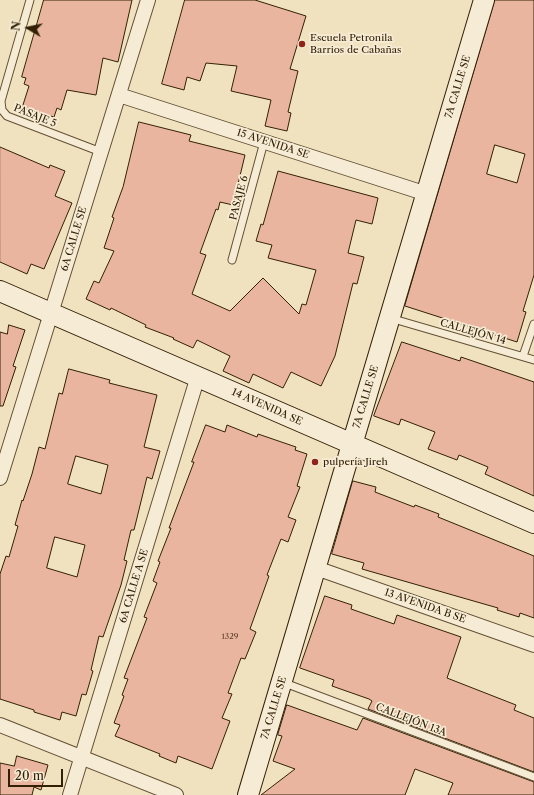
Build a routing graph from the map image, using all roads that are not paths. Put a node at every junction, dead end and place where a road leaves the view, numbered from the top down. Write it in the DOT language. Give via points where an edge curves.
graph roads {
  1 [pos="30,0"];
  2 [pos="148,0"];
  3 [pos="484,0"];
  4 [pos="119,95"];
  5 [pos="264,142"];
  6 [pos="101,152"];
  7 [pos="427,194"];
  8 [pos="232,260"];
  9 [pos="0,291"];
  10 [pos="51,313"];
  11 [pos="398,320"];
  12 [pos="534,324"];
  13 [pos="523,356"];
  14 [pos="534,360"];
  15 [pos="198,376"];
  16 [pos="352,444"];
  17 [pos="0,478"];
  18 [pos="534,523"];
  19 [pos="316,568"];
  20 [pos="534,645"];
  21 [pos="282,682"];
  22 [pos="0,725"];
  23 [pos="82,757"];
  24 [pos="534,777"];
  25 [pos="70,795"];
  26 [pos="176,795"];
  27 [pos="248,795"];
  1 -- 6 [label="lane, PASAJE 5" via="1,101 2,110 7,116"];
  2 -- 4 [label="street, 6A CALLE SE"];
  3 -- 7 [label="main road, 7A CALLE SE"];
  4 -- 5 [label="street, 15 AVENIDA SE"];
  4 -- 6 [label="street, 6A CALLE SE"];
  5 -- 7 [label="street, 15 AVENIDA SE"];
  5 -- 8 [label="lane, PASAJE 6"];
  6 -- 10 [label="street, 6A CALLE SE"];
  7 -- 11 [label="main road, 7A CALLE SE"];
  9 -- 10 [label="main road, 14 AVENIDA SE"];
  10 -- 15 [label="main road, 14 AVENIDA SE"];
  10 -- 17 [label="street, 6A CALLE SE"];
  11 -- 13 [label="lane, CALLEJÓN 14"];
  11 -- 16 [label="main road, 7A CALLE SE"];
  12 -- 13 [label="lane"];
  13 -- 14 [label="lane, CALLEJÓN 14"];
  15 -- 16 [label="main road, 14 AVENIDA SE"];
  15 -- 23 [label="street, 6A CALLE A SE"];
  16 -- 18 [label="main road, 14 AVENIDA SE"];
  16 -- 19 [label="main road, 7A CALLE SE"];
  19 -- 20 [label="street, 13 AVENIDA B SE"];
  19 -- 21 [label="main road, 7A CALLE SE"];
  21 -- 24 [label="lane, CALLEJÓN 13A"];
  21 -- 27 [label="main road, 7A CALLE SE"];
  22 -- 23 [label="street"];
  23 -- 25 [label="street, 6A CALLE A SE"];
  23 -- 26 [label="street"];
}
